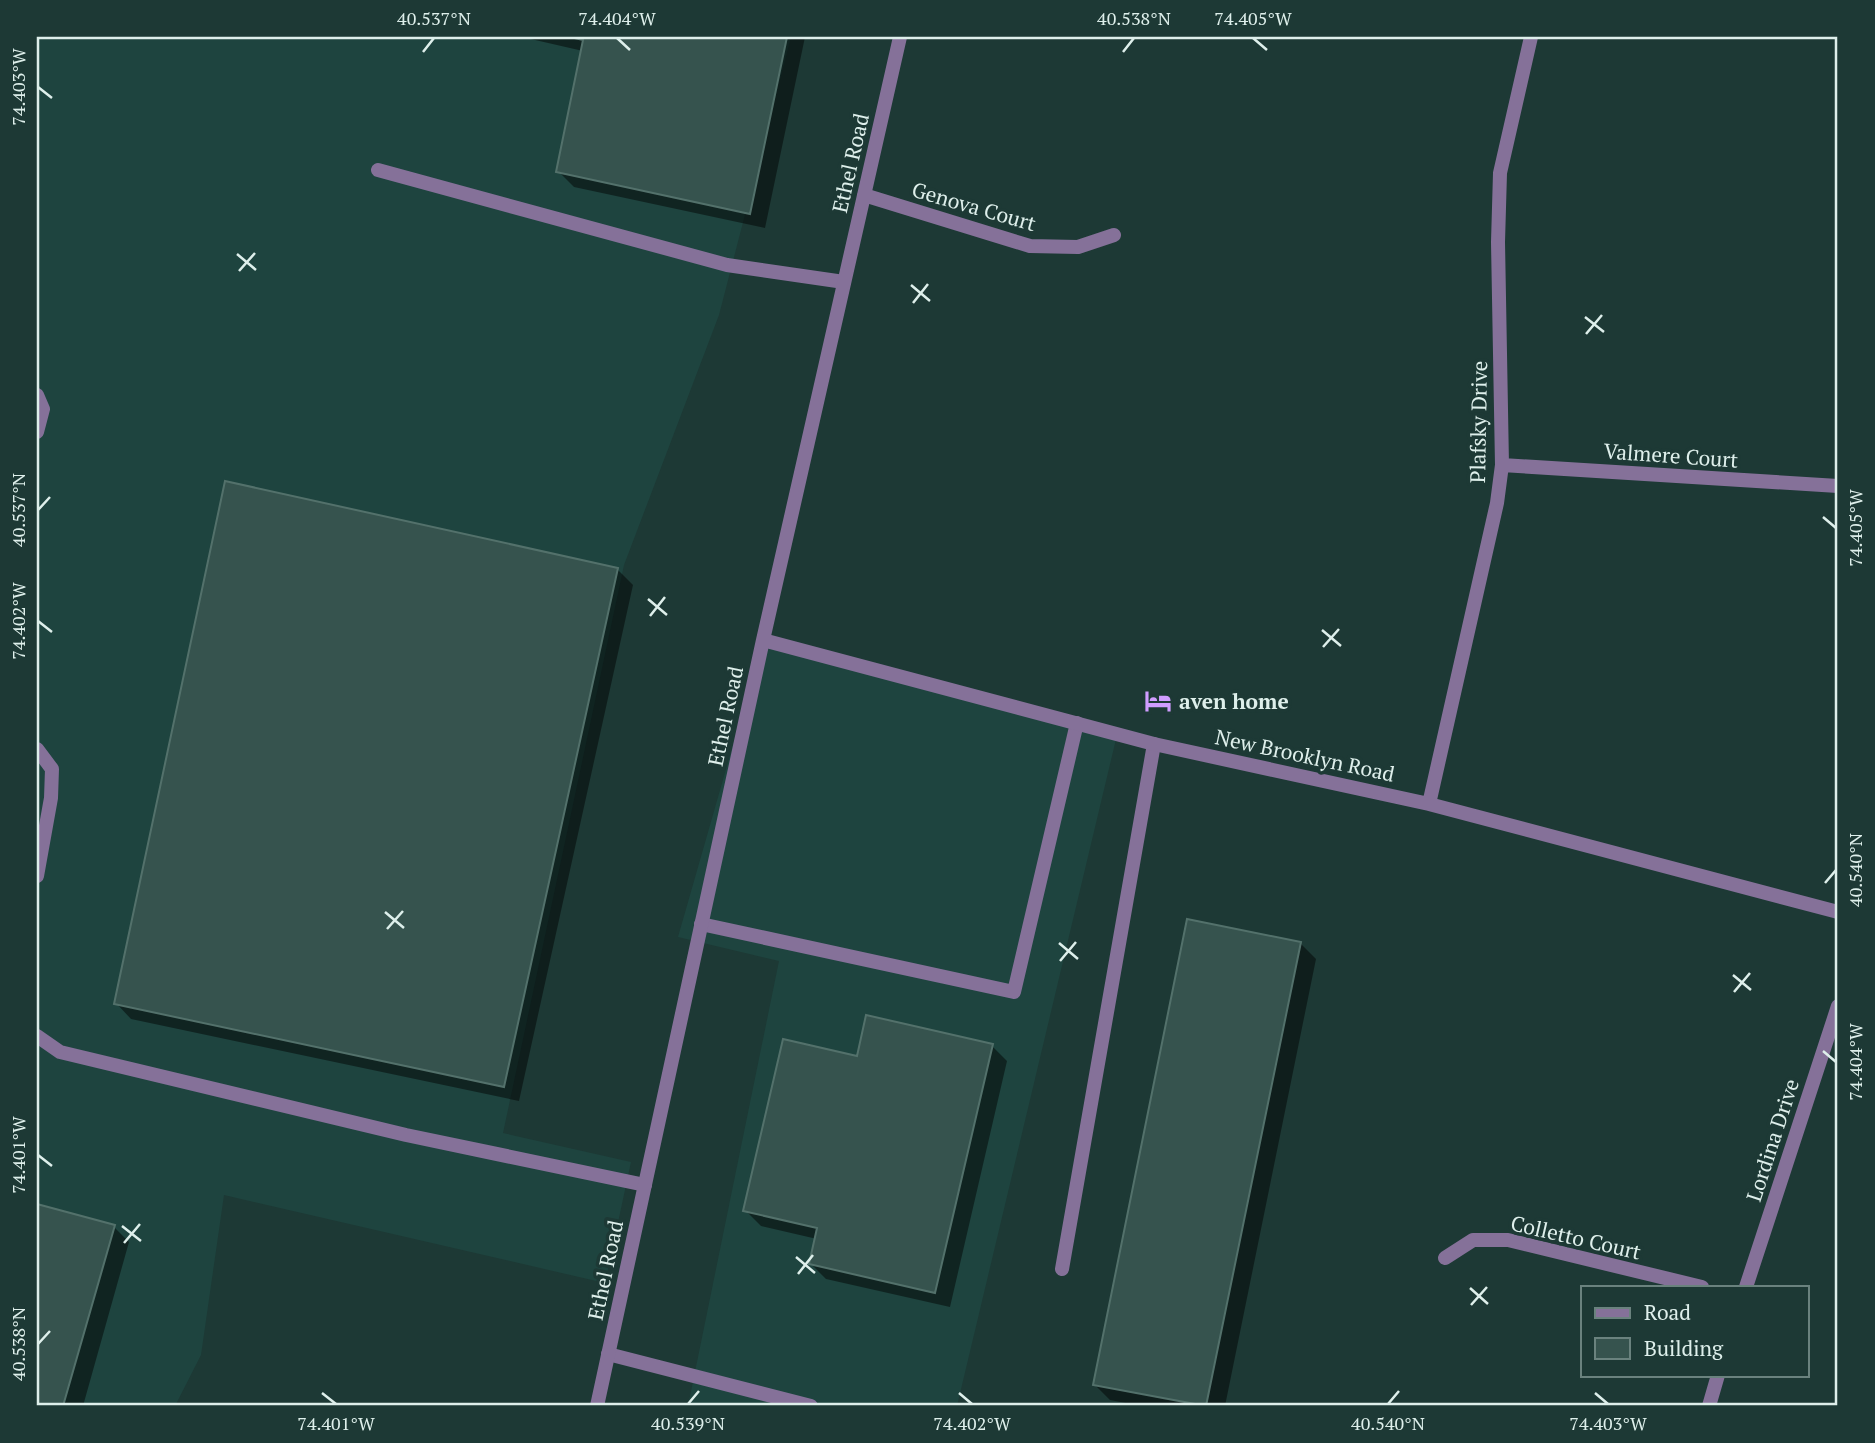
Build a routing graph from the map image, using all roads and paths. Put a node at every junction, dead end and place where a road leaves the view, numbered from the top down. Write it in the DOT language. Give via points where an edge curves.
graph roads {
  1 [pos="900,37"];
  2 [pos="1531,37"];
  3 [pos="378,170"];
  4 [pos="864,195"];
  5 [pos="1114,235"];
  6 [pos="844,282"];
  7 [pos="37,395"];
  8 [pos="37,432"];
  9 [pos="1502,465"];
  10 [pos="1838,486"];
  11 [pos="763,640"];
  12 [pos="1077,723"];
  13 [pos="1154,744"];
  14 [pos="37,749"];
  15 [pos="1429,804"];
  16 [pos="37,876"];
  17 [pos="1838,912"];
  18 [pos="701,925"];
  19 [pos="1838,1006"];
  20 [pos="37,1036"];
  21 [pos="645,1185"];
  22 [pos="1445,1258"];
  23 [pos="1062,1269"];
  24 [pos="1698,1286"];
  25 [pos="1746,1286"];
  26 [pos="608,1354"];
  27 [pos="1718,1376"];
  28 [pos="597,1406"];
  29 [pos="811,1406"];
  30 [pos="1709,1406"];
  1 -- 4 [label="street, Ethel Road"];
  2 -- 9 [label="street, Plafsky Drive" via="1500,173"];
  3 -- 6 [label="street" via="727,265"];
  4 -- 5 [label="street, Genova Court" via="1030,246 1078,247"];
  4 -- 6 [label="street, Ethel Road"];
  6 -- 11 [label="street, Ethel Road"];
  7 -- 8 [label="street" via="43,410"];
  9 -- 10 [label="street, Valmere Court"];
  9 -- 15 [label="street, Plafsky Drive"];
  11 -- 12 [label="street, New Brooklyn Road"];
  11 -- 18 [label="street, Ethel Road"];
  12 -- 13 [label="street, New Brooklyn Road"];
  12 -- 18 [label="street" via="1014,992"];
  13 -- 15 [label="street, New Brooklyn Road"];
  13 -- 23 [label="street"];
  14 -- 16 [label="street" via="52,769"];
  15 -- 17 [label="street, New Brooklyn Road"];
  18 -- 21 [label="street, Ethel Road"];
  19 -- 25 [label="street, Lordina Drive"];
  20 -- 21 [label="street" via="60,1052 406,1135"];
  21 -- 26 [label="street, Ethel Road"];
  22 -- 24 [label="street, Colletto Court" via="1473,1240 1508,1240"];
  26 -- 28 [label="street, Ethel Road"];
  26 -- 29 [label="street"];
  27 -- 30 [label="street"];
}
